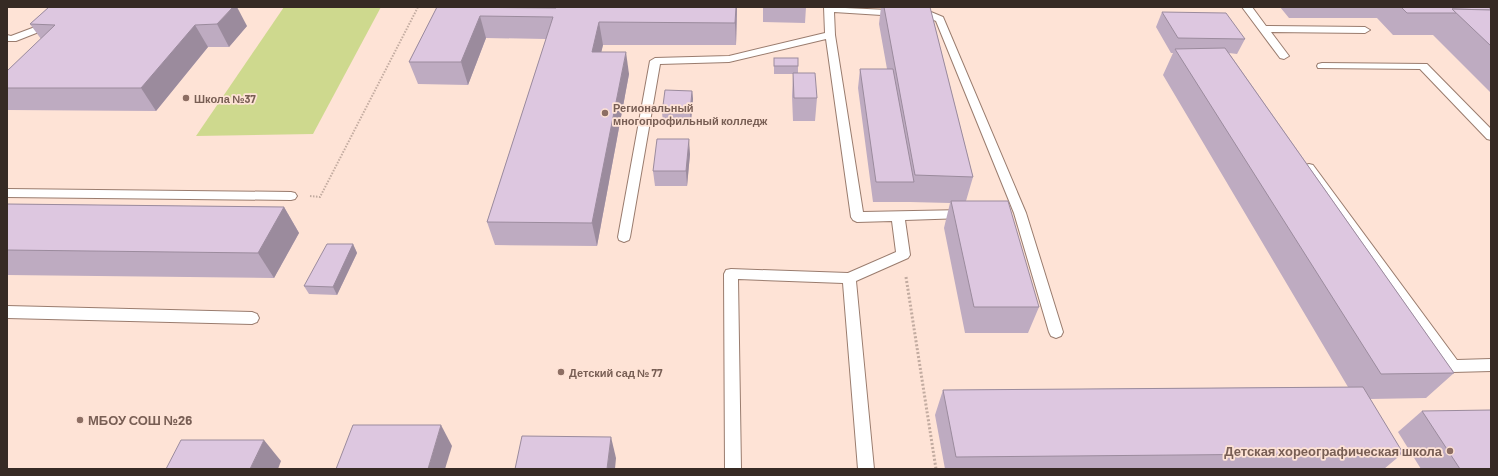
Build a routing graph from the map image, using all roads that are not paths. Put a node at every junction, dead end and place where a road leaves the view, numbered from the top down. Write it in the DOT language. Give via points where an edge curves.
graph roads {
  1 [pos="1247,7"];
  2 [pos="829,8"];
  3 [pos="59,21"];
  4 [pos="1263,29"];
  5 [pos="1365,30"];
  6 [pos="830,35"];
  7 [pos="7,38"];
  8 [pos="1284,56"];
  9 [pos="1322,66"];
  10 [pos="1491,136"];
  11 [pos="1303,159"];
  12 [pos="7,193"];
  13 [pos="291,196"];
  14 [pos="1005,213"];
  15 [pos="1020,213"];
  16 [pos="974,214"];
  17 [pos="898,216"];
  18 [pos="624,237"];
  19 [pos="849,278"];
  20 [pos="7,312"];
  21 [pos="252,318"];
  22 [pos="1056,332"];
  23 [pos="1491,365"];
  24 [pos="733,469"];
  25 [pos="866,469"];
  1 -- 4 [label="lane"];
  2 -- 6 [label="lane"];
  2 -- 15 [label="lane" via="931,15 940,19"];
  3 -- 7 [label="lane" via="12,39"];
  4 -- 5 [label="lane"];
  4 -- 8 [label="lane"];
  6 -- 17 [label="lane" via="857,217"];
  6 -- 18 [label="lane" via="729,59 654,61"];
  9 -- 10 [label="lane" via="1423,66"];
  11 -- 23 [label="lane" via="1453,366"];
  12 -- 13 [label="lane"];
  14 -- 15 [label="lane"];
  15 -- 22 [label="lane"];
  16 -- 17 [label="lane"];
  17 -- 19 [label="lane" via="903,255"];
  19 -- 24 [label="lane" via="732,274"];
  19 -- 25 [label="lane"];
  20 -- 21 [label="lane"];
}
